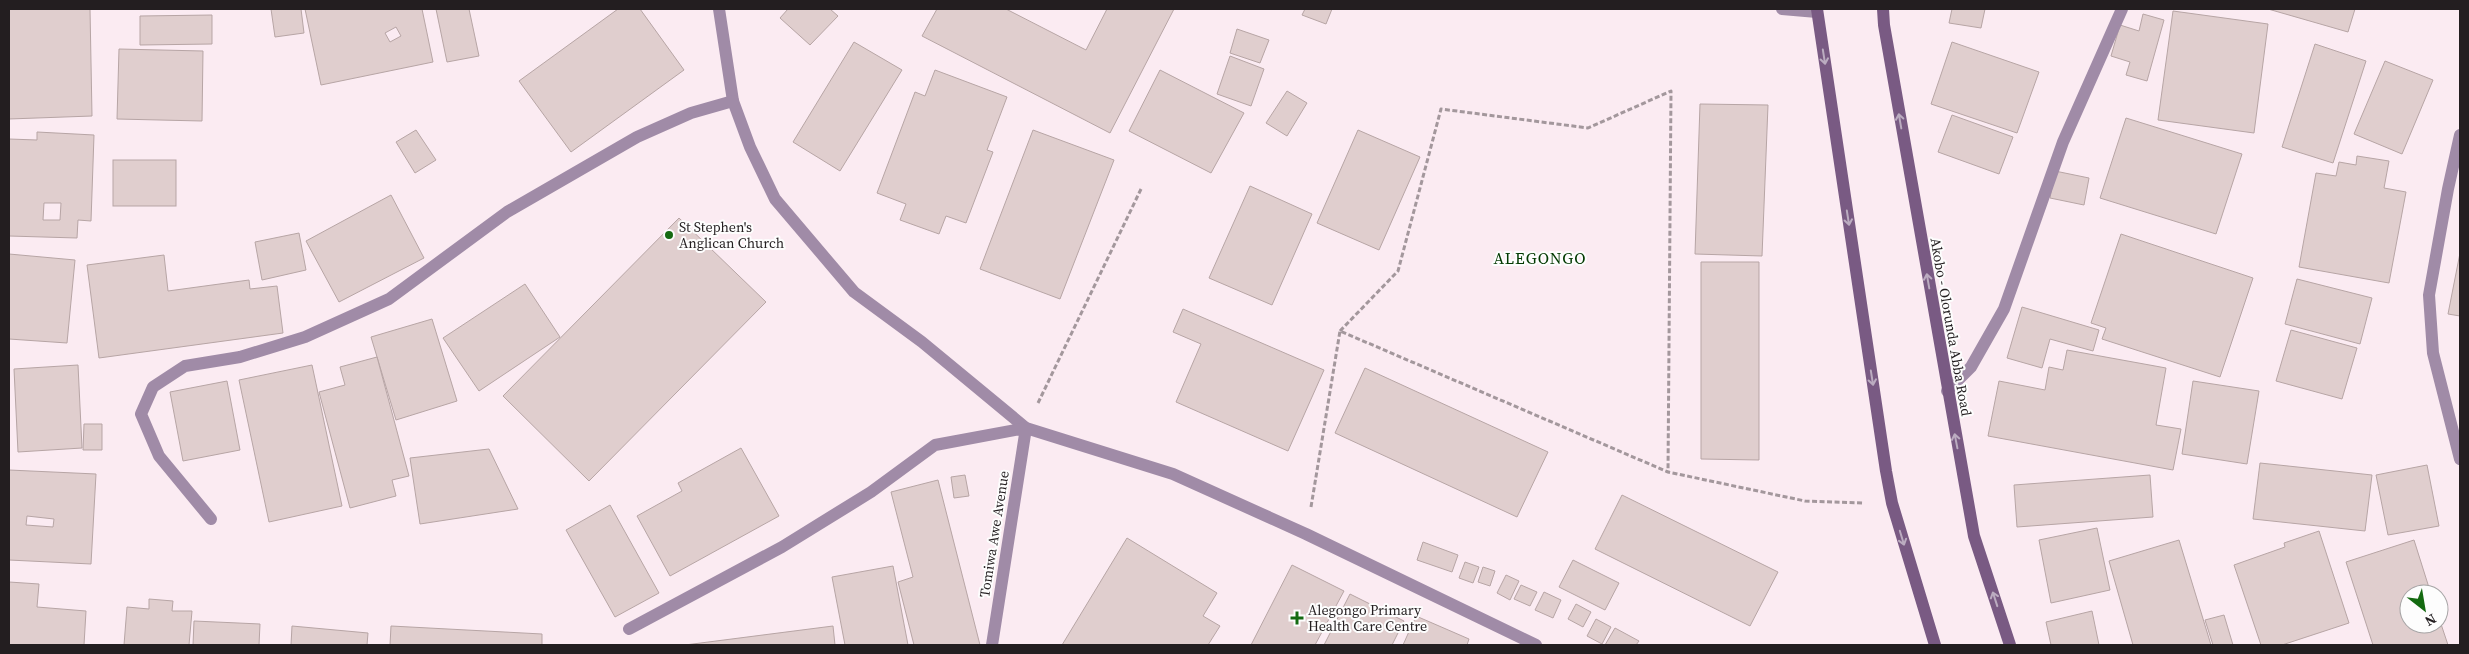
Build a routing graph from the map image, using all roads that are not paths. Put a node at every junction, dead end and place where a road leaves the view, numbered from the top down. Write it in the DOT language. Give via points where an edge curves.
graph roads {
  1 [pos="719,9"];
  2 [pos="1782,9"];
  3 [pos="1883,9"];
  4 [pos="2122,9"];
  5 [pos="1817,10"];
  6 [pos="733,101"];
  7 [pos="2460,135"];
  8 [pos="1947,391"];
  9 [pos="1026,428"];
  10 [pos="2460,459"];
  11 [pos="211,519"];
  12 [pos="630,629"];
  13 [pos="992,645"];
  14 [pos="1536,645"];
  15 [pos="1934,645"];
  16 [pos="2010,645"];
  1 -- 6 [label="street"];
  2 -- 5 [label="street"];
  8 -- 3 [label="main road, Akobo - Olorunda Abba Road, one-way"];
  4 -- 8 [label="street" via="2063,142 2004,309 1971,366"];
  5 -- 15 [label="main road, one-way" via="1892,504"];
  6 -- 9 [label="street" via="775,199 854,292 922,342"];
  6 -- 11 [label="street" via="691,114 637,137 507,212 389,299 305,337 240,357 185,366 153,387 141,414 159,456"];
  7 -- 10 [label="street" via="2429,295 2433,353"];
  16 -- 8 [label="main road, Akobo - Olorunda Abba Road, one-way" via="1974,536"];
  9 -- 12 [label="street" via="935,445 871,492 782,547"];
  9 -- 13 [label="street, Tomiwa Awe Avenue"];
  9 -- 14 [label="street" via="1173,474"];
}
